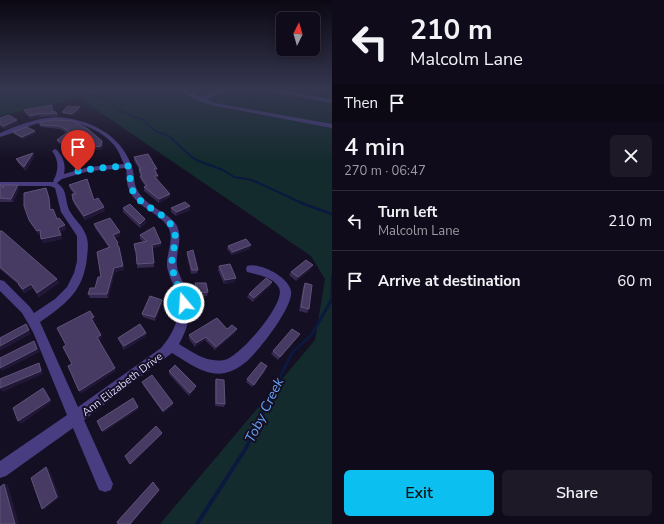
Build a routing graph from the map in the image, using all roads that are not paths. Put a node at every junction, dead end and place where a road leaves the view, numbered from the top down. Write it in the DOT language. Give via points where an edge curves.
graph roads {
  1 [pos="264,113"];
  2 [pos="332,126"];
  3 [pos="0,136"];
  4 [pos="55,151"];
  5 [pos="128,166"];
  6 [pos="57,181"];
  7 [pos="0,184"];
  8 [pos="251,269"];
  9 [pos="0,284"];
  10 [pos="33,320"];
  11 [pos="171,346"];
  12 [pos="75,418"];
  13 [pos="0,470"];
  14 [pos="105,484"];
  1 -- 2 [label="street"];
  3 -- 5 [label="street, Ann Elizabeth Drive" via="43,119 76,120 105,133 113,140"];
  4 -- 6 [label="street" via="60,158"];
  5 -- 6 [label="street" via="88,169"];
  5 -- 11 [label="street, Ann Elizabeth Drive" via="135,195 166,220 175,232 172,264 183,297 184,314 179,332"];
  6 -- 7 [label="street"];
  6 -- 10 [label="street" via="66,213 82,236 80,270 76,285 65,298"];
  8 -- 11 [label="street" via="278,279 287,294 280,310 243,357 228,367 218,368 203,364"];
  9 -- 10 [label="street, Ann Elizabeth Drive"];
  10 -- 12 [label="street, Ann Elizabeth Drive"];
  11 -- 12 [label="street, Ann Elizabeth Drive"];
  12 -- 13 [label="street, Ann Elizabeth Drive"];
  12 -- 14 [label="street, Ann Elizabeth Drive"];
}
